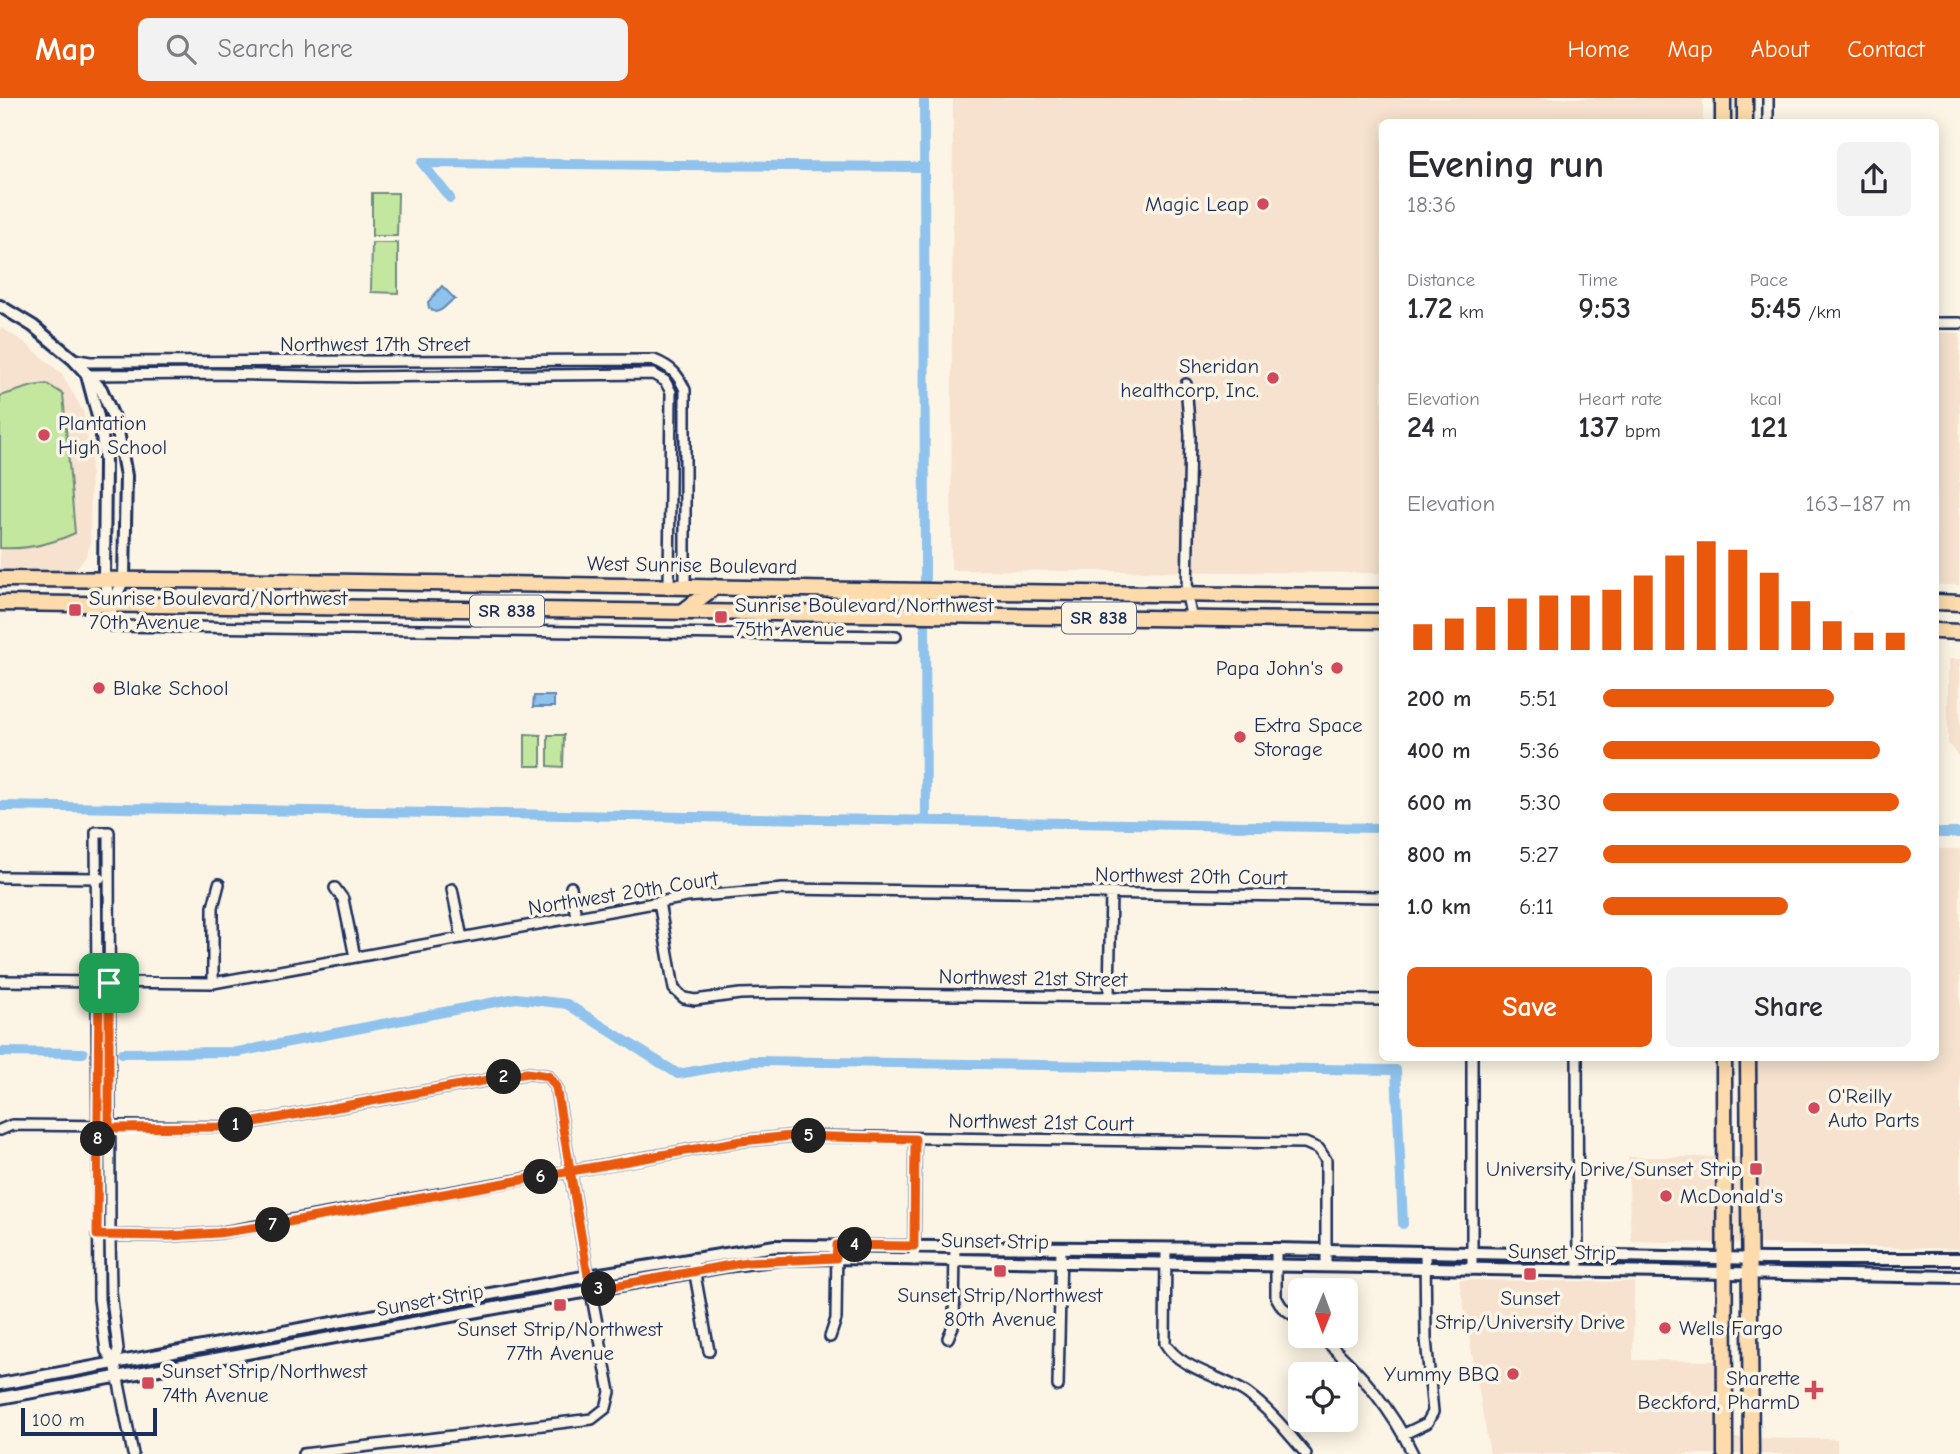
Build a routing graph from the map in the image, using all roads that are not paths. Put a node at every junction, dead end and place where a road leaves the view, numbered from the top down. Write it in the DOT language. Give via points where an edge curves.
graph roads {
  1 [pos="1723,98"];
  2 [pos="1745,98"];
  3 [pos="1768,98"];
  4 [pos="1723,119"];
  5 [pos="1745,119"];
  6 [pos="1768,119"];
  7 [pos="0,306"];
  8 [pos="1939,323"];
  9 [pos="1960,323"];
  10 [pos="73,359"];
  11 [pos="87,375"];
  12 [pos="1186,384"];
  13 [pos="0,579"];
  14 [pos="104,579"];
  15 [pos="124,579"];
  16 [pos="685,586"];
  17 [pos="669,587"];
  18 [pos="715,587"];
  19 [pos="1187,595"];
  20 [pos="1379,596"];
  21 [pos="0,603"];
  22 [pos="1939,603"];
  23 [pos="1960,603"];
  24 [pos="112,605"];
  25 [pos="682,612"];
  26 [pos="1192,620"];
  27 [pos="1379,621"];
  28 [pos="1939,631"];
  29 [pos="1960,632"];
  30 [pos="674,633"];
  31 [pos="896,636"];
  32 [pos="0,877"];
  33 [pos="97,878"];
  34 [pos="109,879"];
  35 [pos="219,884"];
  36 [pos="571,887"];
  37 [pos="335,888"];
  38 [pos="452,889"];
  39 [pos="1111,893"];
  40 [pos="1379,897"];
  41 [pos="659,902"];
  42 [pos="576,917"];
  43 [pos="462,938"];
  44 [pos="355,957"];
  45 [pos="0,981"];
  46 [pos="99,982"];
  47 [pos="109,983"];
  48 [pos="213,983"];
  49 [pos="1109,996"];
  50 [pos="1379,1000"];
  51 [pos="1472,1061"];
  52 [pos="1577,1061"];
  53 [pos="1724,1061"];
  54 [pos="1748,1061"];
  55 [pos="98,1128"];
  56 [pos="109,1128"];
  57 [pos="0,1130"];
  58 [pos="915,1139"];
  59 [pos="571,1171"];
  60 [pos="110,1234"];
  61 [pos="97,1235"];
  62 [pos="837,1245"];
  63 [pos="914,1246"];
  64 [pos="955,1246"];
  65 [pos="1061,1248"];
  66 [pos="1276,1249"];
  67 [pos="1166,1250"];
  68 [pos="1327,1250"];
  69 [pos="1425,1251"];
  70 [pos="1472,1252"];
  71 [pos="1577,1254"];
  72 [pos="1724,1256"];
  73 [pos="692,1258"];
  74 [pos="836,1258"];
  75 [pos="1749,1258"];
  76 [pos="914,1259"];
  77 [pos="1960,1259"];
  78 [pos="955,1260"];
  79 [pos="1061,1262"];
  80 [pos="1166,1263"];
  81 [pos="1276,1265"];
  82 [pos="1326,1266"];
  83 [pos="1425,1268"];
  84 [pos="1472,1269"];
  85 [pos="1578,1271"];
  86 [pos="694,1272"];
  87 [pos="1724,1273"];
  88 [pos="1749,1274"];
  89 [pos="588,1276"];
  90 [pos="1960,1277"];
  91 [pos="592,1290"];
  92 [pos="1288,1311"];
  93 [pos="830,1337"];
  94 [pos="948,1338"];
  95 [pos="1333,1348"];
  96 [pos="709,1351"];
  97 [pos="115,1363"];
  98 [pos="117,1377"];
  99 [pos="0,1384"];
  100 [pos="1058,1386"];
  101 [pos="0,1398"];
  102 [pos="1404,1434"];
  103 [pos="133,1454"];
  104 [pos="303,1454"];
  105 [pos="1306,1454"];
  106 [pos="1413,1454"];
  107 [pos="1725,1454"];
  108 [pos="1751,1454"];
  1 -- 4 [label="main road"];
  2 -- 5 [label="main road"];
  3 -- 6 [label="street"];
  7 -- 10 [label="street"];
  8 -- 9 [label="street"];
  10 -- 11 [label="street"];
  10 -- 16 [label="street, Northwest 17th Street" via="654,360 674,371 685,390"];
  11 -- 14 [label="street" via="105,461"];
  11 -- 15 [label="street" via="101,389 117,426 124,459"];
  11 -- 17 [label="street, Northwest 17th Street" via="653,374 671,392"];
  12 -- 19 [label="street" via="1190,435"];
  13 -- 14 [label="main road, West Sunrise Boulevard / SR 838"];
  14 -- 15 [label="main road, West Sunrise Boulevard / SR 838"];
  14 -- 24 [label="street"];
  15 -- 17 [label="main road, West Sunrise Boulevard / SR 838"];
  15 -- 24 [label="street"];
  16 -- 17 [label="main road, West Sunrise Boulevard / SR 838"];
  16 -- 18 [label="main road, West Sunrise Boulevard / SR 838"];
  18 -- 19 [label="main road, West Sunrise Boulevard / SR 838"];
  18 -- 25 [label="main road"];
  19 -- 20 [label="main road, West Sunrise Boulevard / SR 838"];
  19 -- 26 [label="street"];
  21 -- 24 [label="main road, SR 838"];
  22 -- 23 [label="main road"];
  24 -- 25 [label="main road, SR 838"];
  24 -- 30 [label="street" via="111,626"];
  25 -- 26 [label="main road, SR 838"];
  25 -- 30 [label="street"];
  26 -- 27 [label="main road, SR 838"];
  28 -- 29 [label="main road"];
  30 -- 31 [label="street"];
  32 -- 33 [label="street"];
  33 -- 34 [label="street"];
  33 -- 34 [label="street" via="96,832 109,832"];
  33 -- 46 [label="street"];
  34 -- 47 [label="street"];
  35 -- 48 [label="street" via="213,907"];
  36 -- 42 [label="street"];
  37 -- 44 [label="street" via="343,899"];
  38 -- 43 [label="street"];
  39 -- 40 [label="street, Northwest 20th Court"];
  39 -- 41 [label="street, Northwest 20th Court" via="783,889"];
  39 -- 49 [label="street"];
  41 -- 42 [label="street, Northwest 20th Court"];
  41 -- 49 [label="street, Northwest 21st Street" via="674,989 684,998 783,993"];
  42 -- 43 [label="street, Northwest 20th Court"];
  43 -- 44 [label="street, Northwest 20th Court"];
  44 -- 48 [label="street, Northwest 20th Court"];
  45 -- 46 [label="street, Northwest 20th Court"];
  46 -- 47 [label="street, Northwest 20th Court"];
  46 -- 55 [label="street"];
  47 -- 48 [label="street, Northwest 20th Court"];
  47 -- 56 [label="street"];
  49 -- 50 [label="street, Northwest 21st Street"];
  51 -- 70 [label="street"];
  52 -- 71 [label="street"];
  53 -- 72 [label="main road"];
  54 -- 75 [label="main road"];
  55 -- 56 [label="street"];
  55 -- 57 [label="street" via="12,1125"];
  55 -- 61 [label="street"];
  56 -- 59 [label="street" via="227,1127 527,1073 548,1076 556,1087"];
  56 -- 60 [label="street"];
  58 -- 59 [label="street, Northwest 21st Court" via="791,1136"];
  58 -- 63 [label="street"];
  58 -- 68 [label="street, Northwest 21st Court" via="1305,1143 1319,1149 1326,1160"];
  59 -- 60 [label="street, Northwest 21st Court" via="218,1233"];
  59 -- 89 [label="street"];
  60 -- 61 [label="street, Northwest 21st Court"];
  60 -- 97 [label="street" via="118,1349"];
  61 -- 97 [label="street" via="106,1352"];
  62 -- 63 [label="street, Sunset Strip"];
  62 -- 73 [label="street, Sunset Strip" via="775,1246"];
  62 -- 74 [label="street"];
  63 -- 64 [label="street, Sunset Strip"];
  63 -- 76 [label="street"];
  64 -- 65 [label="street, Sunset Strip"];
  64 -- 78 [label="street"];
  65 -- 67 [label="street, Sunset Strip"];
  65 -- 79 [label="street"];
  66 -- 67 [label="street, Sunset Strip"];
  66 -- 68 [label="street, Sunset Strip"];
  66 -- 81 [label="street"];
  67 -- 80 [label="street"];
  68 -- 69 [label="street, Sunset Strip"];
  68 -- 82 [label="street"];
  69 -- 70 [label="street, Sunset Strip"];
  69 -- 83 [label="street"];
  70 -- 71 [label="street, Sunset Strip"];
  70 -- 84 [label="street"];
  71 -- 72 [label="street, Sunset Strip"];
  71 -- 85 [label="street"];
  72 -- 75 [label="street, Sunset Strip"];
  72 -- 87 [label="main road"];
  73 -- 86 [label="street"];
  73 -- 89 [label="street, Sunset Strip"];
  74 -- 76 [label="street, Sunset Strip"];
  74 -- 86 [label="street, Sunset Strip" via="763,1261"];
  74 -- 93 [label="street" via="836,1319"];
  75 -- 77 [label="street, Sunset Strip"];
  75 -- 88 [label="main road"];
  76 -- 78 [label="street, Sunset Strip"];
  78 -- 79 [label="street, Sunset Strip"];
  78 -- 94 [label="street" via="954,1324"];
  79 -- 80 [label="street, Sunset Strip"];
  79 -- 100 [label="street"];
  80 -- 81 [label="street, Sunset Strip"];
  80 -- 105 [label="street" via="1165,1343 1171,1354 1249,1394"];
  81 -- 82 [label="street, Sunset Strip"];
  81 -- 92 [label="street" via="1276,1297"];
  82 -- 83 [label="street, Sunset Strip"];
  83 -- 84 [label="street, Sunset Strip"];
  83 -- 102 [label="street" via="1433,1412 1427,1423"];
  84 -- 85 [label="street, Sunset Strip"];
  85 -- 87 [label="street, Sunset Strip"];
  86 -- 91 [label="street, Sunset Strip"];
  86 -- 96 [label="street"];
  87 -- 88 [label="street, Sunset Strip"];
  87 -- 107 [label="main road"];
  88 -- 90 [label="street, Sunset Strip"];
  88 -- 108 [label="main road"];
  89 -- 91 [label="street"];
  89 -- 97 [label="street, Sunset Strip"];
  91 -- 98 [label="street, Sunset Strip"];
  91 -- 104 [label="street" via="610,1392 606,1408 592,1419"];
  95 -- 102 [label="street" via="1379,1397"];
  97 -- 98 [label="street"];
  97 -- 99 [label="street, Sunset Strip"];
  98 -- 101 [label="street, Sunset Strip"];
  98 -- 103 [label="street"];
  102 -- 106 [label="street"];
}
